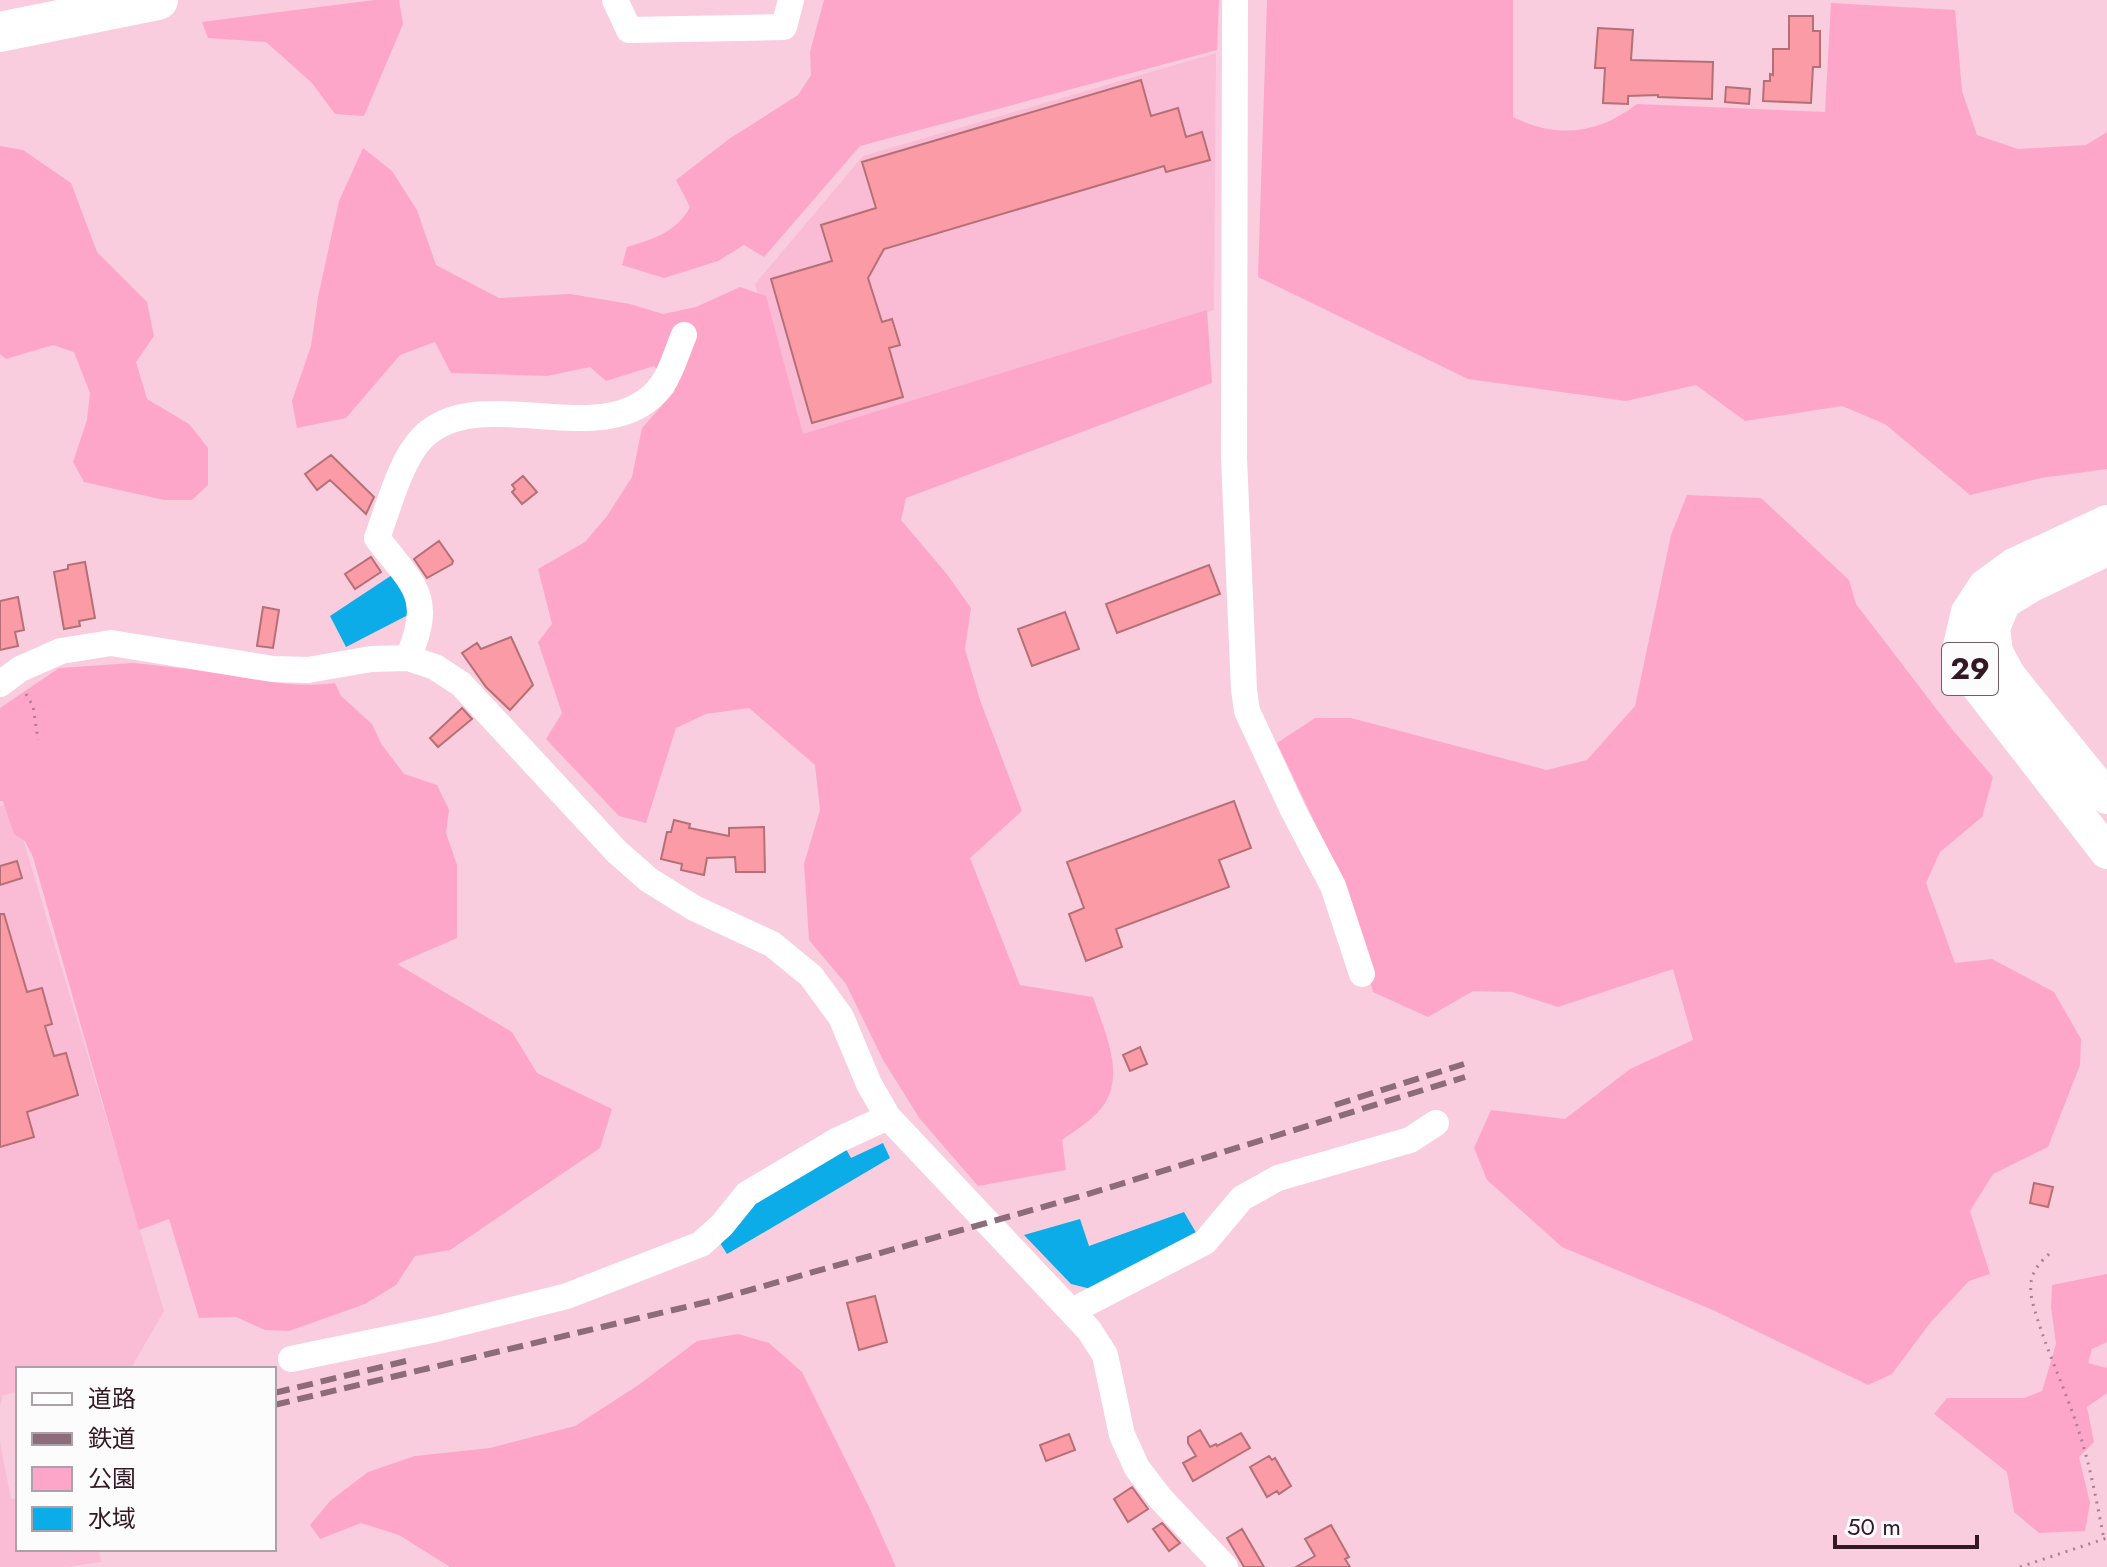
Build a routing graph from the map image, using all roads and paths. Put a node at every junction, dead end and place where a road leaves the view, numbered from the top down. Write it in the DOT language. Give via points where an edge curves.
graph roads {
  1 [pos="25,0"];
  2 [pos="158,0"];
  3 [pos="615,0"];
  4 [pos="791,0"];
  5 [pos="1235,0"];
  6 [pos="0,6"];
  7 [pos="0,32"];
  8 [pos="684,335"];
  9 [pos="2107,522"];
  10 [pos="2107,549"];
  11 [pos="408,658"];
  12 [pos="8,673"];
  13 [pos="38,740"];
  14 [pos="2107,797"];
  15 [pos="2107,852"];
  16 [pos="1362,974"];
  17 [pos="888,1117"];
  18 [pos="1436,1123"];
  19 [pos="2049,1254"];
  20 [pos="1072,1311"];
  21 [pos="291,1359"];
  22 [pos="2106,1538"];
  23 [pos="1225,1567"];
  24 [pos="2020,1567"];
  1 -- 6 [label="highway"];
  2 -- 7 [label="highway"];
  3 -- 4 [label="street" via="629,30 784,27"];
  5 -- 16 [label="street" via="1234,458 1244,690 1247,711 1333,886"];
  8 -- 11 [label="street" via="662,384 644,404 589,419 498,413 443,425 422,438 406,462 377,538 419,592 421,611"];
  9 -- 15 [label="main road, 29" via="2014,565 1985,586 1968,612 1960,646 1974,681"];
  10 -- 14 [label="main road, 29" via="2004,602 1993,628 1996,652 2009,676"];
  11 -- 12 [label="street" via="273,669 111,643 61,651"];
  11 -- 17 [label="street" via="461,684 649,880 694,908 772,944 811,976 841,1017"];
  12 -- 13 [label="path" via="33,706"];
  17 -- 20 [label="street"];
  17 -- 21 [label="street" via="747,1194 701,1244 567,1296"];
  18 -- 20 [label="street" via="1410,1140 1278,1178 1242,1198 1205,1242"];
  19 -- 22 [label="path" via="2032,1273 2032,1300 2080,1434"];
  20 -- 23 [label="street" via="1105,1355 1122,1435 1137,1468"];
  22 -- 24 [label="path"];
}
